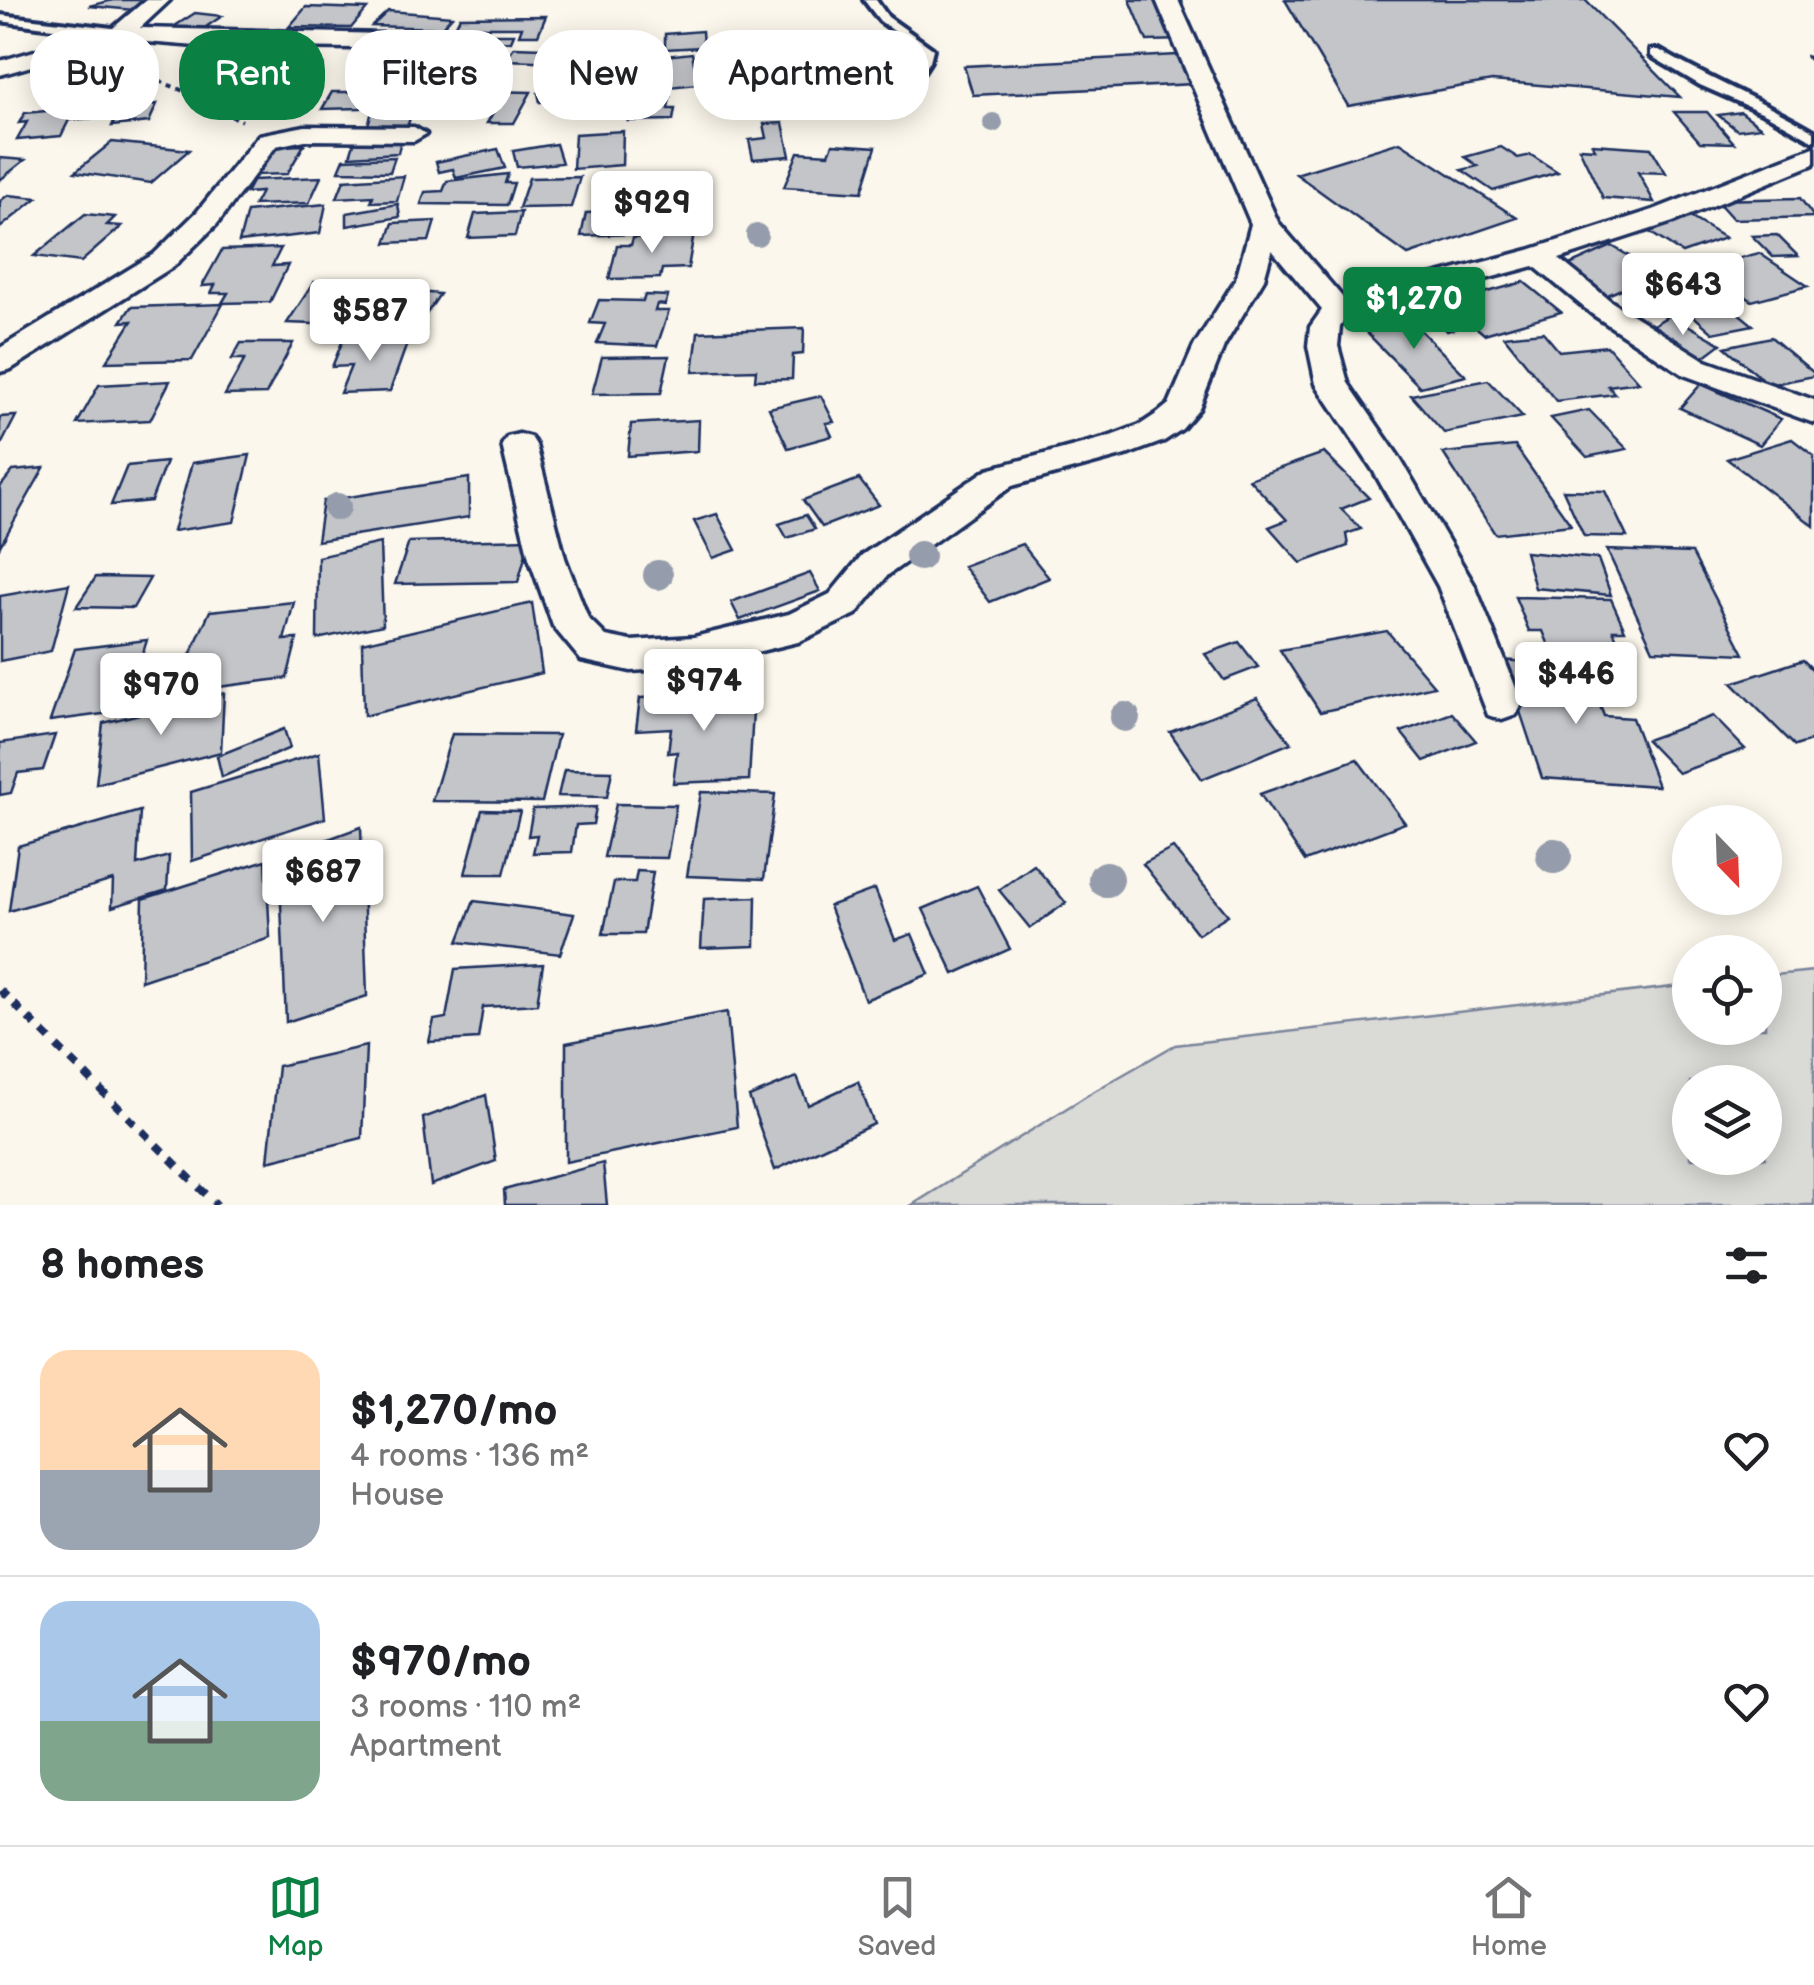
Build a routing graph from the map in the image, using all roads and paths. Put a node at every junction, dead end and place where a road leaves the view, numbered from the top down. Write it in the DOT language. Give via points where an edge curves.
graph roads {
  1 [pos="159,0"];
  2 [pos="870,0"];
  3 [pos="1166,0"];
  4 [pos="0,18"];
  5 [pos="97,30"];
  6 [pos="124,30"];
  7 [pos="900,30"];
  8 [pos="159,38"];
  9 [pos="345,41"];
  10 [pos="1814,48"];
  11 [pos="1655,53"];
  12 [pos="30,59"];
  13 [pos="1814,66"];
  14 [pos="0,68"];
  15 [pos="159,81"];
  16 [pos="414,134"];
  17 [pos="1814,137"];
  18 [pos="272,138"];
  19 [pos="1814,155"];
  20 [pos="1265,224"];
  21 [pos="1539,256"];
  22 [pos="1337,310"];
  23 [pos="0,362"];
  24 [pos="1814,412"];
  25 [pos="518,445"];
  26 [pos="1502,704"];
  27 [pos="0,990"];
  28 [pos="217,1205"];
  1 -- 6 [label="street"];
  2 -- 7 [label="lane"];
  3 -- 20 [label="street"];
  4 -- 5 [label="lane"];
  8 -- 9 [label="street"];
  10 -- 13 [label="path" via="1808,56"];
  11 -- 17 [label="lane"];
  12 -- 14 [label="street"];
  15 -- 18 [label="path"];
  16 -- 18 [label="street"];
  18 -- 23 [label="street" via="164,260"];
  19 -- 21 [label="street" via="1663,216"];
  20 -- 22 [label="street"];
  20 -- 25 [label="street" via="1250,279 1209,346 1183,409 1170,421 1117,446 1000,477 875,565 843,604 798,627 694,652 631,656 595,649 572,626"];
  21 -- 22 [label="street"];
  21 -- 24 [label="street" via="1602,308 1694,368"];
  22 -- 26 [label="street" via="1325,327 1323,346 1332,384 1456,586"];
  27 -- 28 [label="path"];
}
